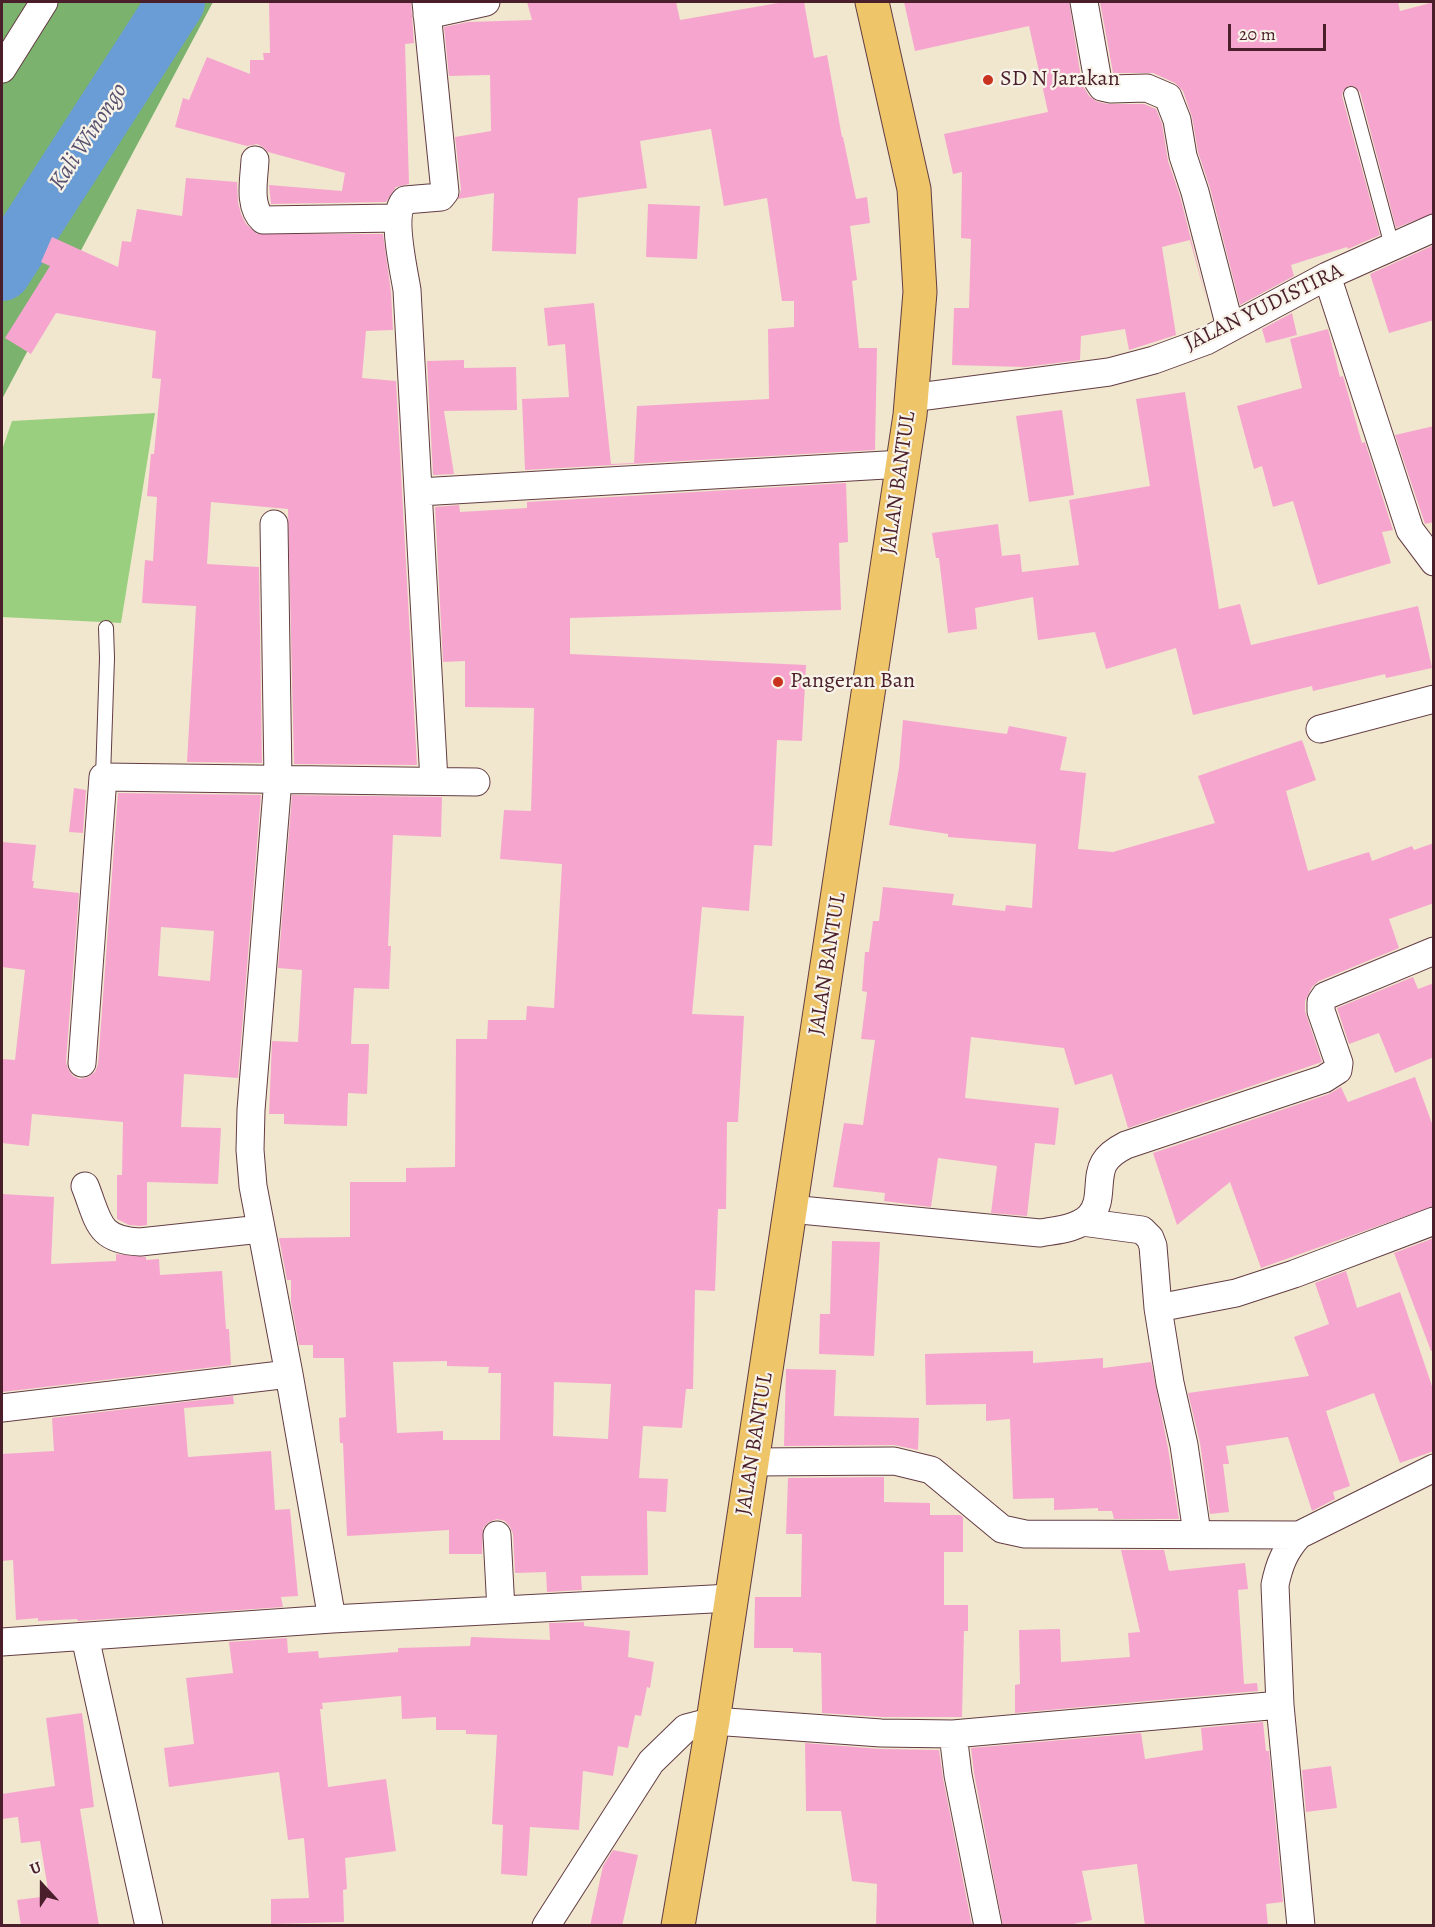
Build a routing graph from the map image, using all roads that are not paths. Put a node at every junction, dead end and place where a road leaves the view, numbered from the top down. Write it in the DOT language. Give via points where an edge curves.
graph roads {
  1 [pos="44,2"];
  2 [pos="486,2"];
  3 [pos="872,2"];
  4 [pos="1084,2"];
  5 [pos="426,8"];
  6 [pos="2,69"];
  7 [pos="1351,94"];
  8 [pos="255,160"];
  9 [pos="398,218"];
  10 [pos="1434,228"];
  11 [pos="1392,246"];
  12 [pos="1327,276"];
  13 [pos="1230,327"];
  14 [pos="911,398"];
  15 [pos="903,464"];
  16 [pos="418,492"];
  17 [pos="274,524"];
  18 [pos="1434,562"];
  19 [pos="106,628"];
  20 [pos="1434,699"];
  21 [pos="1320,729"];
  22 [pos="103,777"];
  23 [pos="278,779"];
  24 [pos="434,781"];
  25 [pos="476,782"];
  26 [pos="1434,951"];
  27 [pos="82,1063"];
  28 [pos="85,1186"];
  29 [pos="790,1209"];
  30 [pos="1434,1221"];
  31 [pos="1082,1222"];
  32 [pos="261,1229"];
  33 [pos="1158,1308"];
  34 [pos="289,1374"];
  35 [pos="2,1408"];
  36 [pos="752,1462"];
  37 [pos="1434,1468"];
  38 [pos="1197,1533"];
  39 [pos="497,1535"];
  40 [pos="1299,1535"];
  41 [pos="731,1598"];
  42 [pos="501,1610"];
  43 [pos="332,1619"];
  44 [pos="85,1637"];
  45 [pos="2,1642"];
  46 [pos="1280,1705"];
  47 [pos="713,1721"];
  48 [pos="953,1734"];
  49 [pos="149,1926"];
  50 [pos="546,1926"];
  51 [pos="678,1926"];
  52 [pos="988,1926"];
  53 [pos="1301,1926"];
  1 -- 6 [label="street"];
  2 -- 5 [label="street"];
  3 -- 14 [label="main road, JALAN BANTUL" via="914,189 920,292"];
  4 -- 13 [label="street" via="1102,87 1147,88 1168,97"];
  5 -- 9 [label="street" via="445,192 441,197 405,200"];
  7 -- 11 [label="lane"];
  8 -- 9 [label="street" via="253,206 263,220"];
  9 -- 16 [label="street" via="407,290"];
  10 -- 11 [label="street, JALAN YUDISTIRA"];
  11 -- 12 [label="street, JALAN YUDISTIRA"];
  12 -- 13 [label="street, JALAN YUDISTIRA"];
  12 -- 18 [label="street" via="1410,530"];
  13 -- 14 [label="street, JALAN YUDISTIRA" via="1206,341 1109,372"];
  14 -- 15 [label="main road, JALAN BANTUL"];
  15 -- 16 [label="street"];
  15 -- 29 [label="main road, JALAN BANTUL"];
  16 -- 24 [label="street"];
  17 -- 23 [label="street"];
  19 -- 22 [label="lane"];
  20 -- 21 [label="street"];
  22 -- 23 [label="street"];
  22 -- 27 [label="street"];
  23 -- 24 [label="street"];
  23 -- 32 [label="street" via="251,1110 253,1186"];
  24 -- 25 [label="street"];
  26 -- 31 [label="street" via="1325,996 1321,1002 1322,1017 1338,1070 1113,1152 1104,1163 1096,1208"];
  28 -- 32 [label="street" via="99,1222 109,1236 123,1241"];
  29 -- 31 [label="street" via="1040,1233"];
  29 -- 36 [label="main road, JALAN BANTUL"];
  30 -- 33 [label="street" via="1236,1293"];
  31 -- 33 [label="street" via="1142,1230 1150,1238"];
  32 -- 34 [label="street"];
  33 -- 38 [label="street"];
  34 -- 35 [label="street"];
  34 -- 43 [label="street"];
  36 -- 38 [label="street" via="908,1463 931,1470 992,1522 1013,1533"];
  36 -- 41 [label="main road, JALAN BANTUL"];
  37 -- 40 [label="street"];
  38 -- 40 [label="street"];
  39 -- 42 [label="street"];
  40 -- 46 [label="street" via="1284,1554 1275,1585"];
  41 -- 42 [label="street"];
  41 -- 47 [label="main road, JALAN BANTUL"];
  42 -- 43 [label="street"];
  43 -- 44 [label="street"];
  44 -- 45 [label="street"];
  44 -- 49 [label="street"];
  46 -- 48 [label="street"];
  46 -- 53 [label="street"];
  47 -- 48 [label="street"];
  47 -- 50 [label="street" via="686,1728 651,1762"];
  47 -- 51 [label="main road, JALAN BANTUL"];
  48 -- 52 [label="street"];
}
